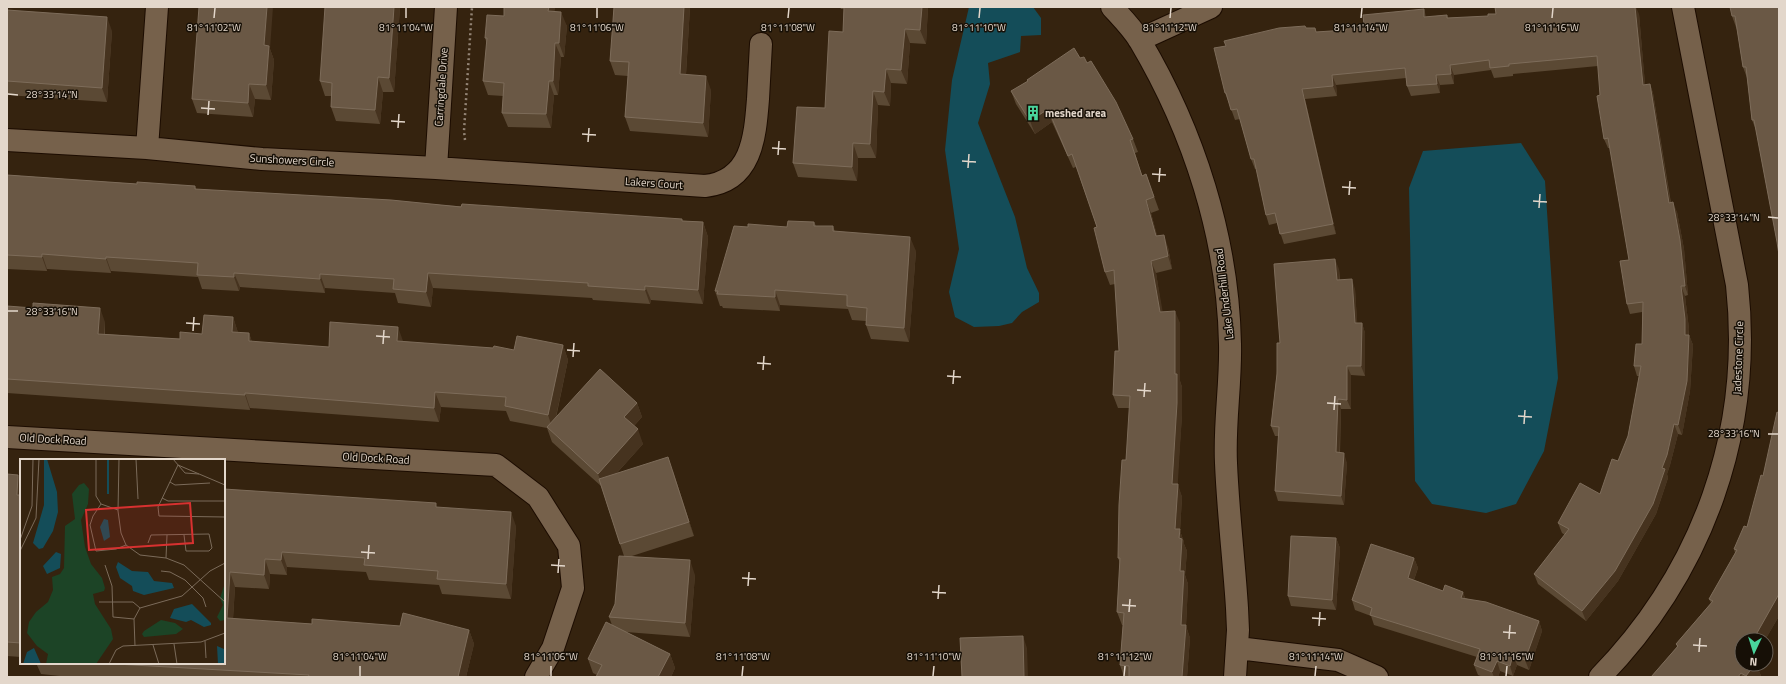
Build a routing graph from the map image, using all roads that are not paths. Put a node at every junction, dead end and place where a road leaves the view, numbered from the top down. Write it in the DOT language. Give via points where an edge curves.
graph roads {
  1 [pos="157,7"];
  2 [pos="446,7"];
  3 [pos="1112,7"];
  4 [pos="1211,7"];
  5 [pos="1683,7"];
  6 [pos="1140,40"];
  7 [pos="761,44"];
  8 [pos="7,140"];
  9 [pos="147,148"];
  10 [pos="436,168"];
  11 [pos="7,437"];
  12 [pos="1238,648"];
  13 [pos="536,677"];
  14 [pos="1235,677"];
  15 [pos="1377,677"];
  16 [pos="1600,677"];
  1 -- 9 [label="street"];
  2 -- 10 [label="street, Carringdale Drive"];
  3 -- 6 [label="street, Lake Underhill Road"];
  4 -- 6 [label="street"];
  5 -- 16 [label="street, Jadestone Circle" via="1737,285 1741,328 1737,397 1718,484 1696,542 1646,624"];
  6 -- 12 [label="street, Lake Underhill Road" via="1198,164 1221,255 1230,343 1226,463"];
  7 -- 10 [label="street, Lakers Court" via="751,150 734,174 720,183 705,186"];
  8 -- 9 [label="street, Sunshowers Circle"];
  9 -- 10 [label="street, Sunshowers Circle" via="262,159"];
  11 -- 13 [label="street, Old Dock Road" via="496,465 538,497 569,546 573,588 553,648"];
  12 -- 14 [label="street, Lake Underhill Road"];
  12 -- 15 [label="street" via="1338,660"];
}
